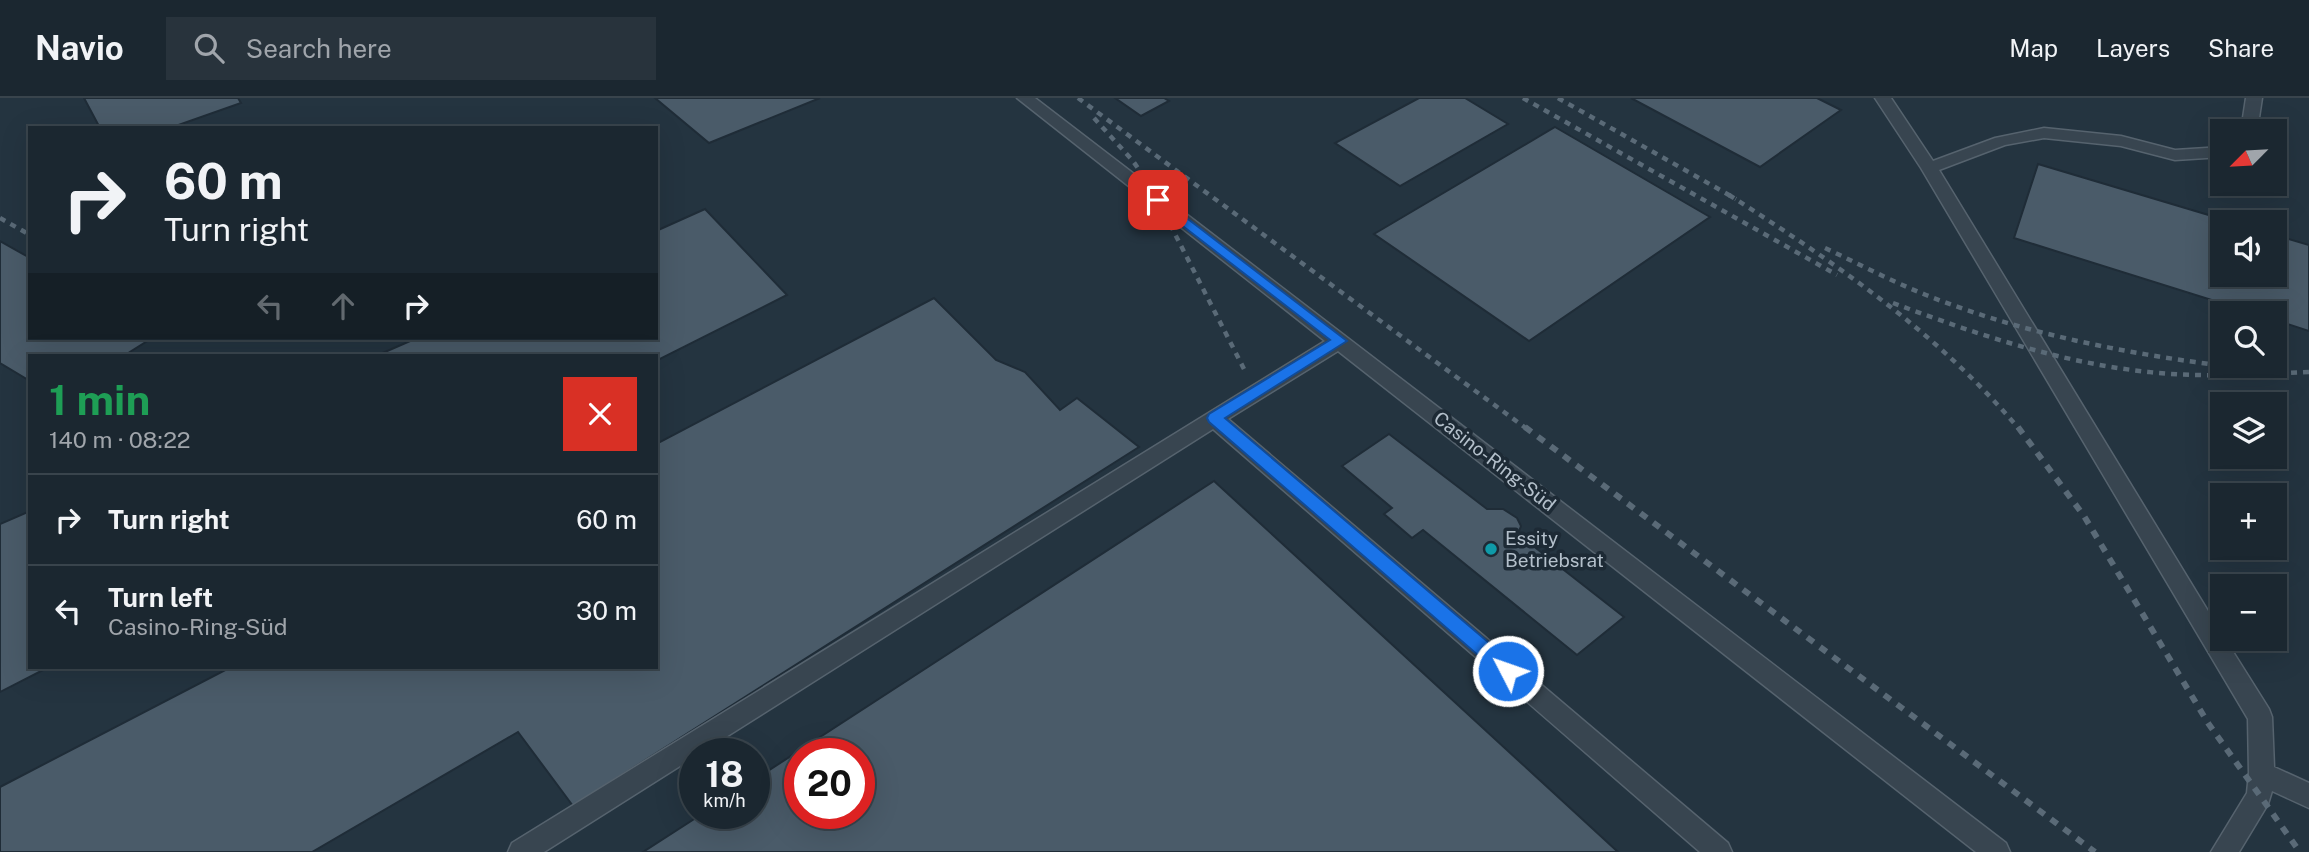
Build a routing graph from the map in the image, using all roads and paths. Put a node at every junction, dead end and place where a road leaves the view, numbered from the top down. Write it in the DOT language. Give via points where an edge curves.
graph roads {
  1 [pos="1025,98"];
  2 [pos="1883,98"];
  3 [pos="2254,98"];
  4 [pos="2251,119"];
  5 [pos="2210,153"];
  6 [pos="1929,168"];
  7 [pos="1340,341"];
  8 [pos="1214,418"];
  9 [pos="2262,772"];
  10 [pos="2309,796"];
  11 [pos="521,852"];
  12 [pos="1718,852"];
  13 [pos="1997,852"];
  14 [pos="2224,852"];
  1 -- 7 [label="lane, Casino-Ring-Süd"];
  2 -- 6 [label="lane"];
  3 -- 4 [label="lane"];
  5 -- 6 [label="lane" via="2175,155 2121,141 2044,133 2001,141"];
  6 -- 9 [label="lane" via="2260,717"];
  7 -- 8 [label="lane"];
  7 -- 13 [label="lane, Casino-Ring-Süd"];
  8 -- 11 [label="lane"];
  8 -- 12 [label="lane"];
  9 -- 10 [label="lane"];
  9 -- 14 [label="lane" via="2259,796"];
}
